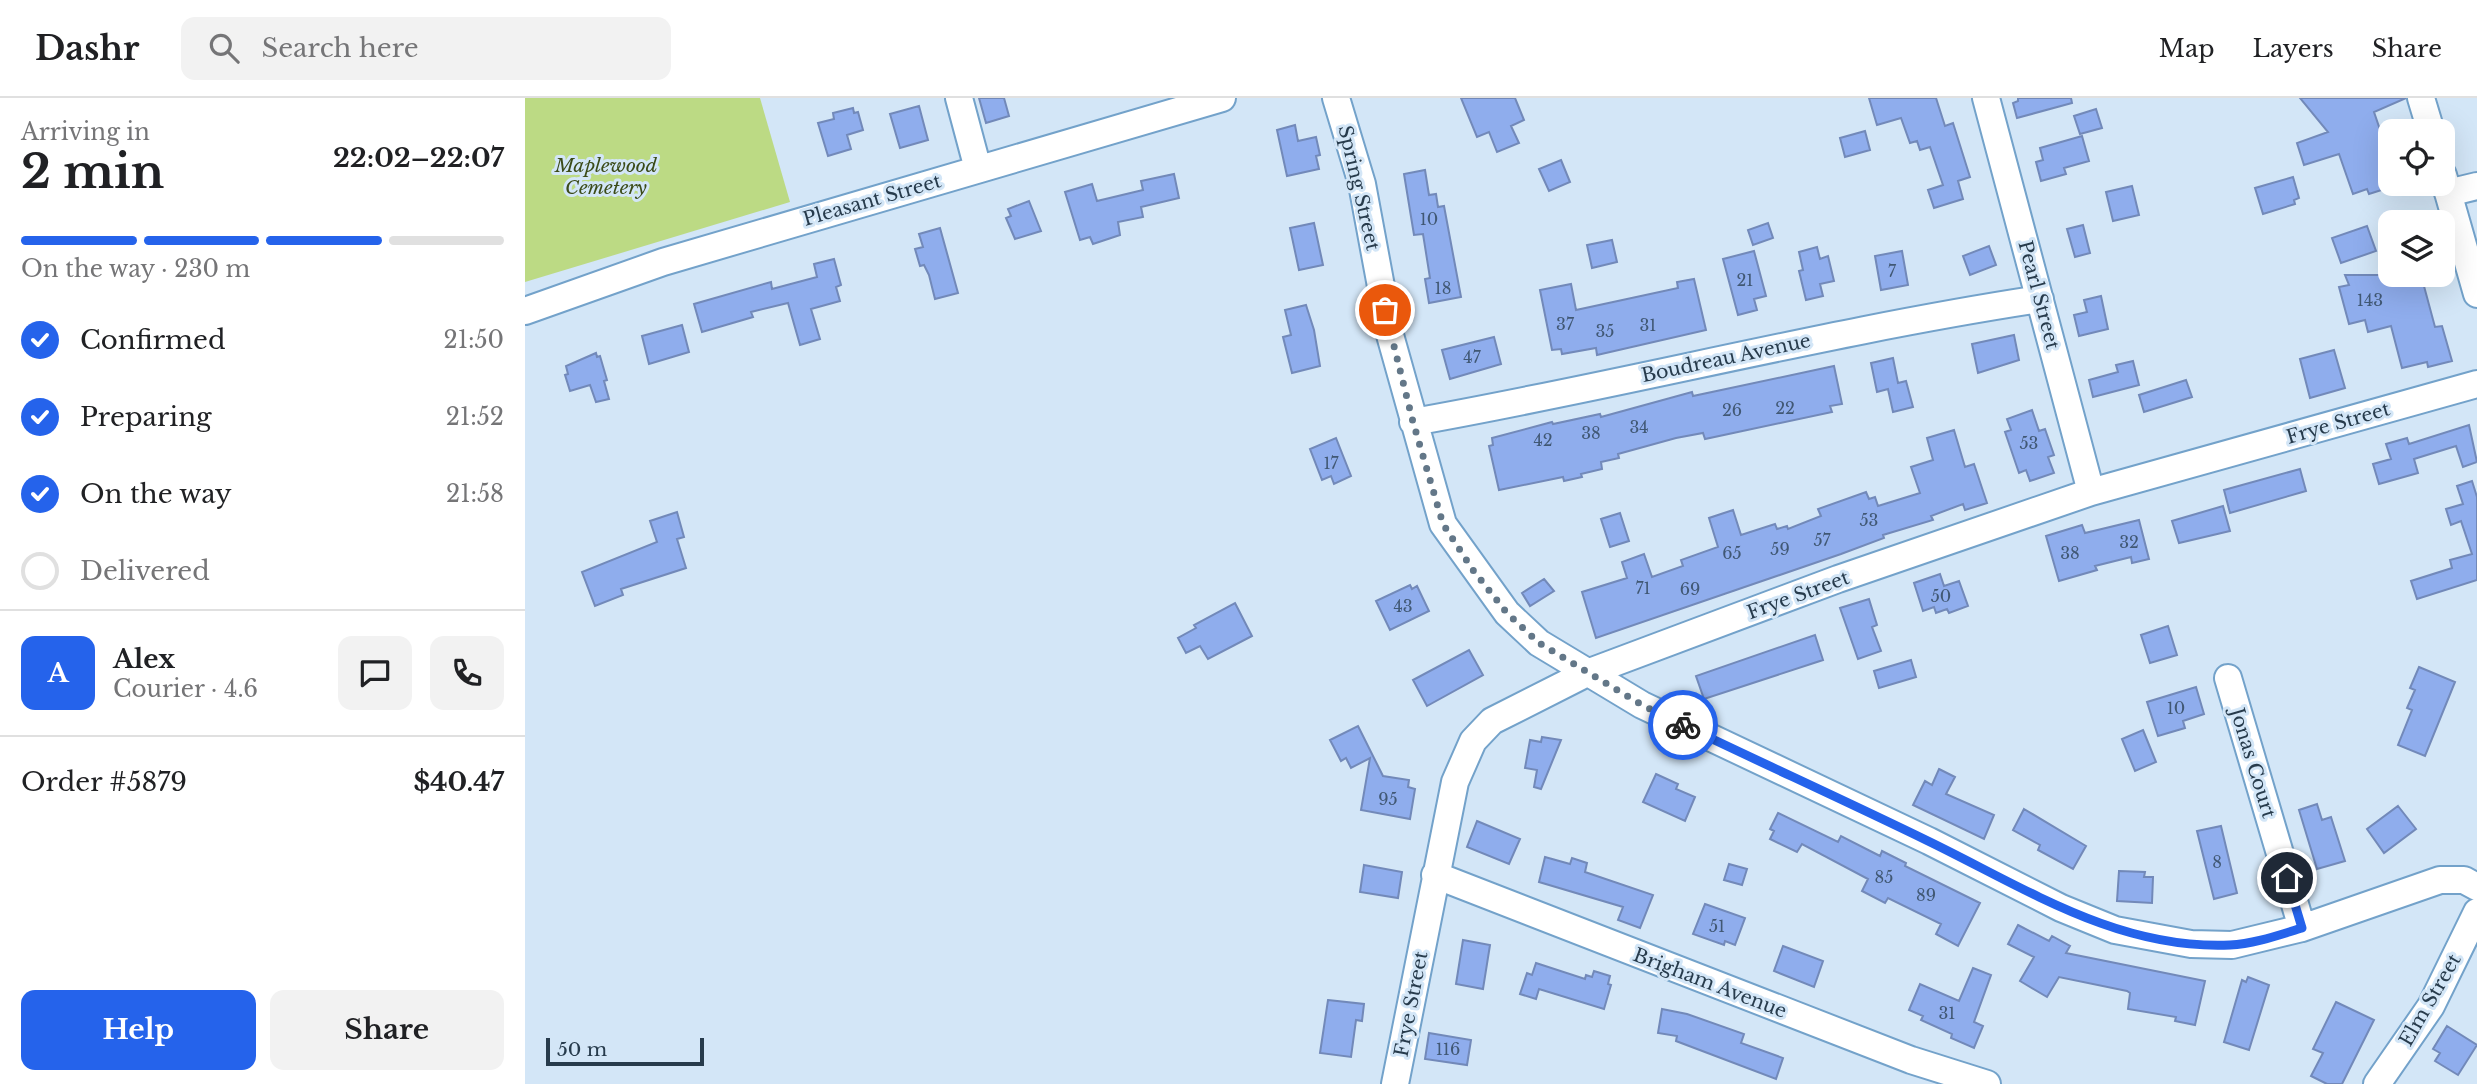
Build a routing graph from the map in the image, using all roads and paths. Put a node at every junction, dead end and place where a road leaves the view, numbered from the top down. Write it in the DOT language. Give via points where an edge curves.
graph roads {
  1 [pos="959,98"];
  2 [pos="1222,98"];
  3 [pos="1336,98"];
  4 [pos="1986,98"];
  5 [pos="2421,98"];
  6 [pos="2427,119"];
  7 [pos="978,169"];
  8 [pos="2455,185"];
  9 [pos="2477,186"];
  10 [pos="2449,196"];
  11 [pos="2477,294"];
  12 [pos="2040,299"];
  13 [pos="525,311"];
  14 [pos="2477,384"];
  15 [pos="1413,422"];
  16 [pos="2091,492"];
  17 [pos="1587,673"];
  18 [pos="2228,678"];
  19 [pos="1435,875"];
  20 [pos="2477,887"];
  21 [pos="2477,912"];
  22 [pos="2302,928"];
  23 [pos="1395,1084"];
  24 [pos="1987,1084"];
  25 [pos="2377,1084"];
  1 -- 7 [label="street"];
  2 -- 7 [label="street, Pleasant Street"];
  3 -- 15 [label="street, Spring Street" via="1362,184 1389,335"];
  4 -- 12 [label="street, Pearl Street"];
  5 -- 6 [label="street"];
  7 -- 13 [label="street, Pleasant Street" via="663,262"];
  8 -- 9 [label="street"];
  10 -- 11 [label="street"];
  12 -- 15 [label="street, Boudreau Avenue"];
  12 -- 16 [label="street, Pearl Street"];
  14 -- 16 [label="street, Frye Street"];
  15 -- 17 [label="street, Spring Street" via="1443,524 1473,570 1507,613 1539,643"];
  16 -- 17 [label="street, Frye Street" via="1838,579"];
  17 -- 19 [label="street, Frye Street" via="1492,721 1473,741 1455,782"];
  17 -- 22 [label="street, Spring Street" via="1642,705 2115,930 2191,944 2232,945"];
  18 -- 22 [label="street, Jonas Court"];
  19 -- 23 [label="street, Frye Street"];
  19 -- 24 [label="street, Brigham Avenue" via="1911,1060"];
  20 -- 22 [label="street, Spring Street" via="2464,880 2440,880"];
  21 -- 25 [label="street, Elm Street" via="2431,1006"];
}
